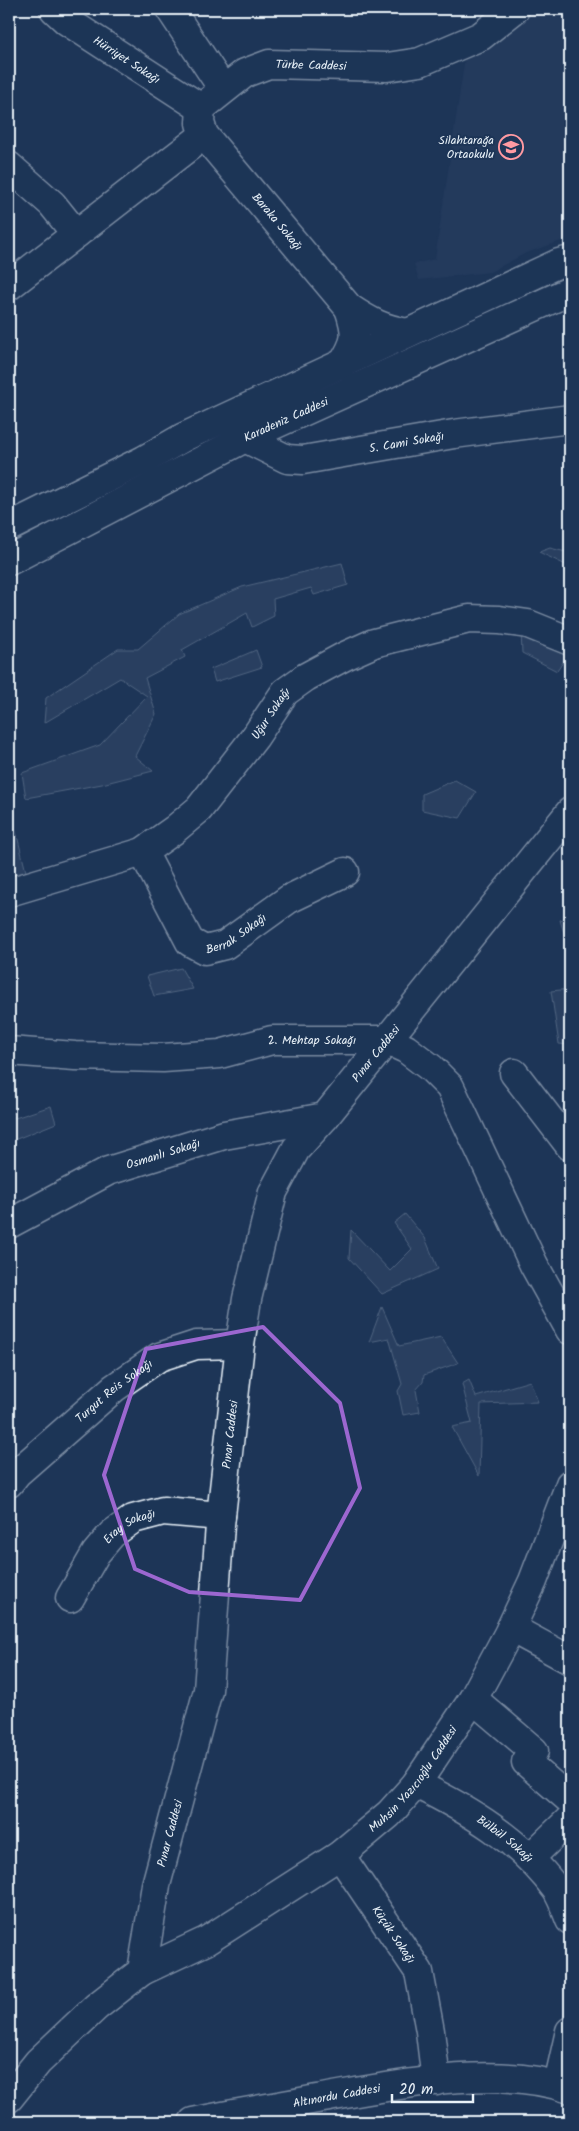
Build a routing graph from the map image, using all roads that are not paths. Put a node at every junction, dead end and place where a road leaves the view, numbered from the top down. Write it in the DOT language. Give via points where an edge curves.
graph roads {
  1 [pos="54,9"];
  2 [pos="170,9"];
  3 [pos="515,9"];
  4 [pos="223,90"];
  5 [pos="201,108"];
  6 [pos="204,135"];
  7 [pos="9,166"];
  8 [pos="76,234"];
  9 [pos="570,260"];
  10 [pos="9,286"];
  11 [pos="570,291"];
  12 [pos="349,308"];
  13 [pos="408,333"];
  14 [pos="342,365"];
  15 [pos="570,419"];
  16 [pos="245,438"];
  17 [pos="9,527"];
  18 [pos="9,561"];
  19 [pos="570,641"];
  20 [pos="570,812"];
  21 [pos="142,852"];
  22 [pos="345,872"];
  23 [pos="9,892"];
  24 [pos="386,1040"];
  25 [pos="9,1051"];
  26 [pos="514,1073"];
  27 [pos="325,1117"];
  28 [pos="570,1146"];
  29 [pos="11,1222"];
  30 [pos="570,1330"];
  31 [pos="240,1344"];
  32 [pos="9,1483"];
  33 [pos="570,1484"];
  34 [pos="221,1516"];
  35 [pos="70,1598"];
  36 [pos="511,1628"];
  37 [pos="570,1660"];
  38 [pos="473,1698"];
  39 [pos="416,1784"];
  40 [pos="570,1800"];
  41 [pos="570,1819"];
  42 [pos="340,1855"];
  43 [pos="530,1858"];
  44 [pos="570,1920"];
  45 [pos="142,1971"];
  46 [pos="570,2031"];
  47 [pos="436,2081"];
  48 [pos="564,2087"];
  49 [pos="9,2098"];
  50 [pos="200,2121"];
  1 -- 5 [label="street, Hürriyet Sokağı" via="67,21"];
  2 -- 4 [label="street"];
  3 -- 4 [label="street, Türbe Caddesi" via="481,36 420,62 387,67 269,64 245,73"];
  4 -- 5 [label="street, Türbe Caddesi"];
  5 -- 6 [label="street" via="200,123"];
  6 -- 8 [label="street"];
  6 -- 12 [label="street, Baraka Sokağı"];
  7 -- 8 [label="street" via="52,204"];
  8 -- 10 [label="street"];
  9 -- 13 [label="street"];
  11 -- 16 [label="street, Karadeniz Caddesi"];
  12 -- 13 [label="street, Baraka Sokağı" via="387,330"];
  12 -- 14 [label="street, Baraka Sokağı" via="356,328 353,347"];
  13 -- 14 [label="street"];
  14 -- 17 [label="street" via="184,437"];
  15 -- 16 [label="street, 5. Cami Sokağı" via="454,434 303,460 287,459"];
  16 -- 18 [label="street, Karadeniz Caddesi"];
  19 -- 21 [label="street, Uğur Sokağı" via="528,624 468,619 374,643 345,656 285,692 200,809"];
  20 -- 24 [label="street, Pınar Caddesi"];
  21 -- 22 [label="street, Berrak Sokağı" via="190,942 205,950 225,945 289,899"];
  21 -- 23 [label="street, Uğur Sokağı"];
  24 -- 25 [label="street, 2. Mehtap Sokağı" via="272,1040 220,1054 163,1058"];
  24 -- 27 [label="street, Pınar Caddesi"];
  24 -- 30 [label="street, 2. Mehtap Sokağı" via="406,1049 450,1087 534,1265"];
  26 -- 28 [label="street"];
  27 -- 29 [label="street, Osmanlı Sokağı" via="224,1135 108,1170"];
  27 -- 31 [label="street, Pınar Caddesi" via="296,1149 274,1192 247,1299"];
  31 -- 32 [label="street, Turgut Reis Sokağı" via="196,1345 159,1357 114,1388"];
  31 -- 34 [label="street, Pınar Caddesi"];
  33 -- 36 [label="street, Muhsin Yazıcıoğlu Caddesi" via="533,1581"];
  34 -- 35 [label="street, Eray Sokağı" via="163,1511 133,1519 112,1534 96,1553"];
  34 -- 45 [label="street, Pınar Caddesi" via="208,1690 156,1885"];
  36 -- 37 [label="street"];
  36 -- 38 [label="street, Muhsin Yazıcıoğlu Caddesi"];
  38 -- 39 [label="street, Muhsin Yazıcıoğlu Caddesi"];
  38 -- 40 [label="street" via="534,1751 526,1762"];
  39 -- 42 [label="street, Muhsin Yazıcıoğlu Caddesi" via="389,1814"];
  39 -- 43 [label="street, Bülbül Sokağı" via="490,1824"];
  41 -- 43 [label="street"];
  42 -- 45 [label="street, Muhsin Yazıcıoğlu Caddesi" via="206,1942"];
  42 -- 47 [label="street, Küçük Sokağı" via="419,1972"];
  43 -- 44 [label="street, Bülbül Sokağı" via="557,1890"];
  45 -- 49 [label="street" via="96,2007 38,2062"];
  46 -- 48 [label="street"];
  47 -- 48 [label="street, Altınordu Caddesi" via="482,2077"];
  47 -- 50 [label="street, Altınordu Caddesi"];
}
